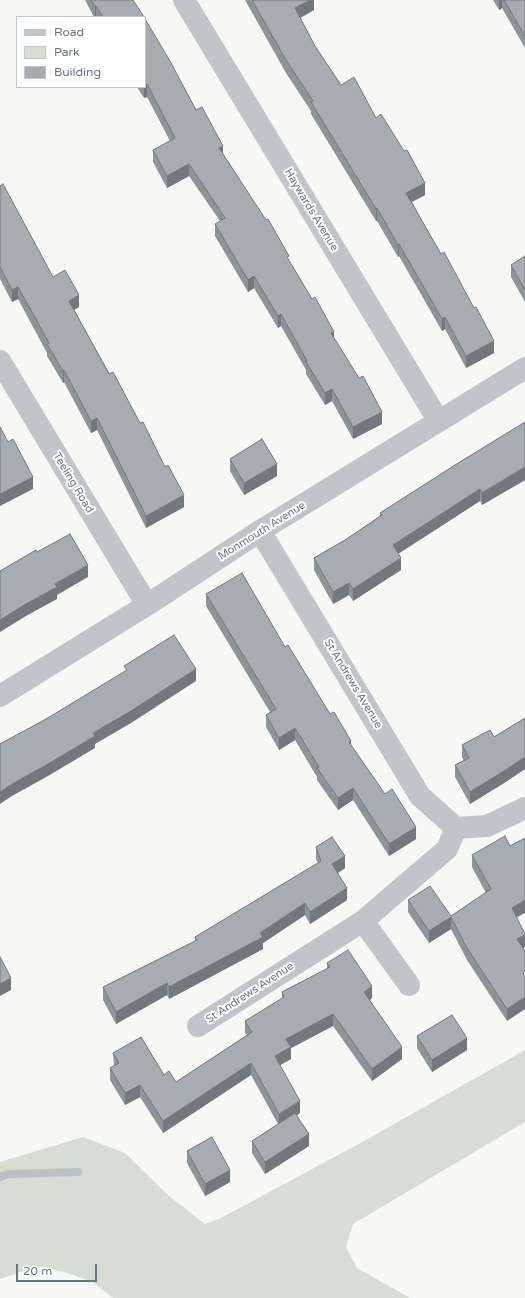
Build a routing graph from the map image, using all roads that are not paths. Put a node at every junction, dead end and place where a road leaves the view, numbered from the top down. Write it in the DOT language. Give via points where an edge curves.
graph roads {
  1 [pos="184,0"];
  2 [pos="0,361"];
  3 [pos="525,368"];
  4 [pos="438,420"];
  5 [pos="260,531"];
  6 [pos="147,604"];
  7 [pos="0,696"];
  8 [pos="525,808"];
  9 [pos="456,828"];
  10 [pos="363,921"];
  11 [pos="410,985"];
  12 [pos="198,1026"];
  1 -- 4 [label="street, Haywards Avenue"];
  2 -- 6 [label="street, Teeling Road"];
  3 -- 4 [label="street, Monmouth Avenue"];
  4 -- 5 [label="street, Monmouth Avenue"];
  5 -- 6 [label="street, Monmouth Avenue"];
  5 -- 9 [label="street, St Andrews Avenue" via="420,796"];
  6 -- 7 [label="street, Monmouth Avenue"];
  8 -- 9 [label="street" via="487,826"];
  9 -- 10 [label="street, St Andrews Avenue" via="447,848"];
  10 -- 11 [label="street"];
  10 -- 12 [label="street, St Andrews Avenue"];
}
